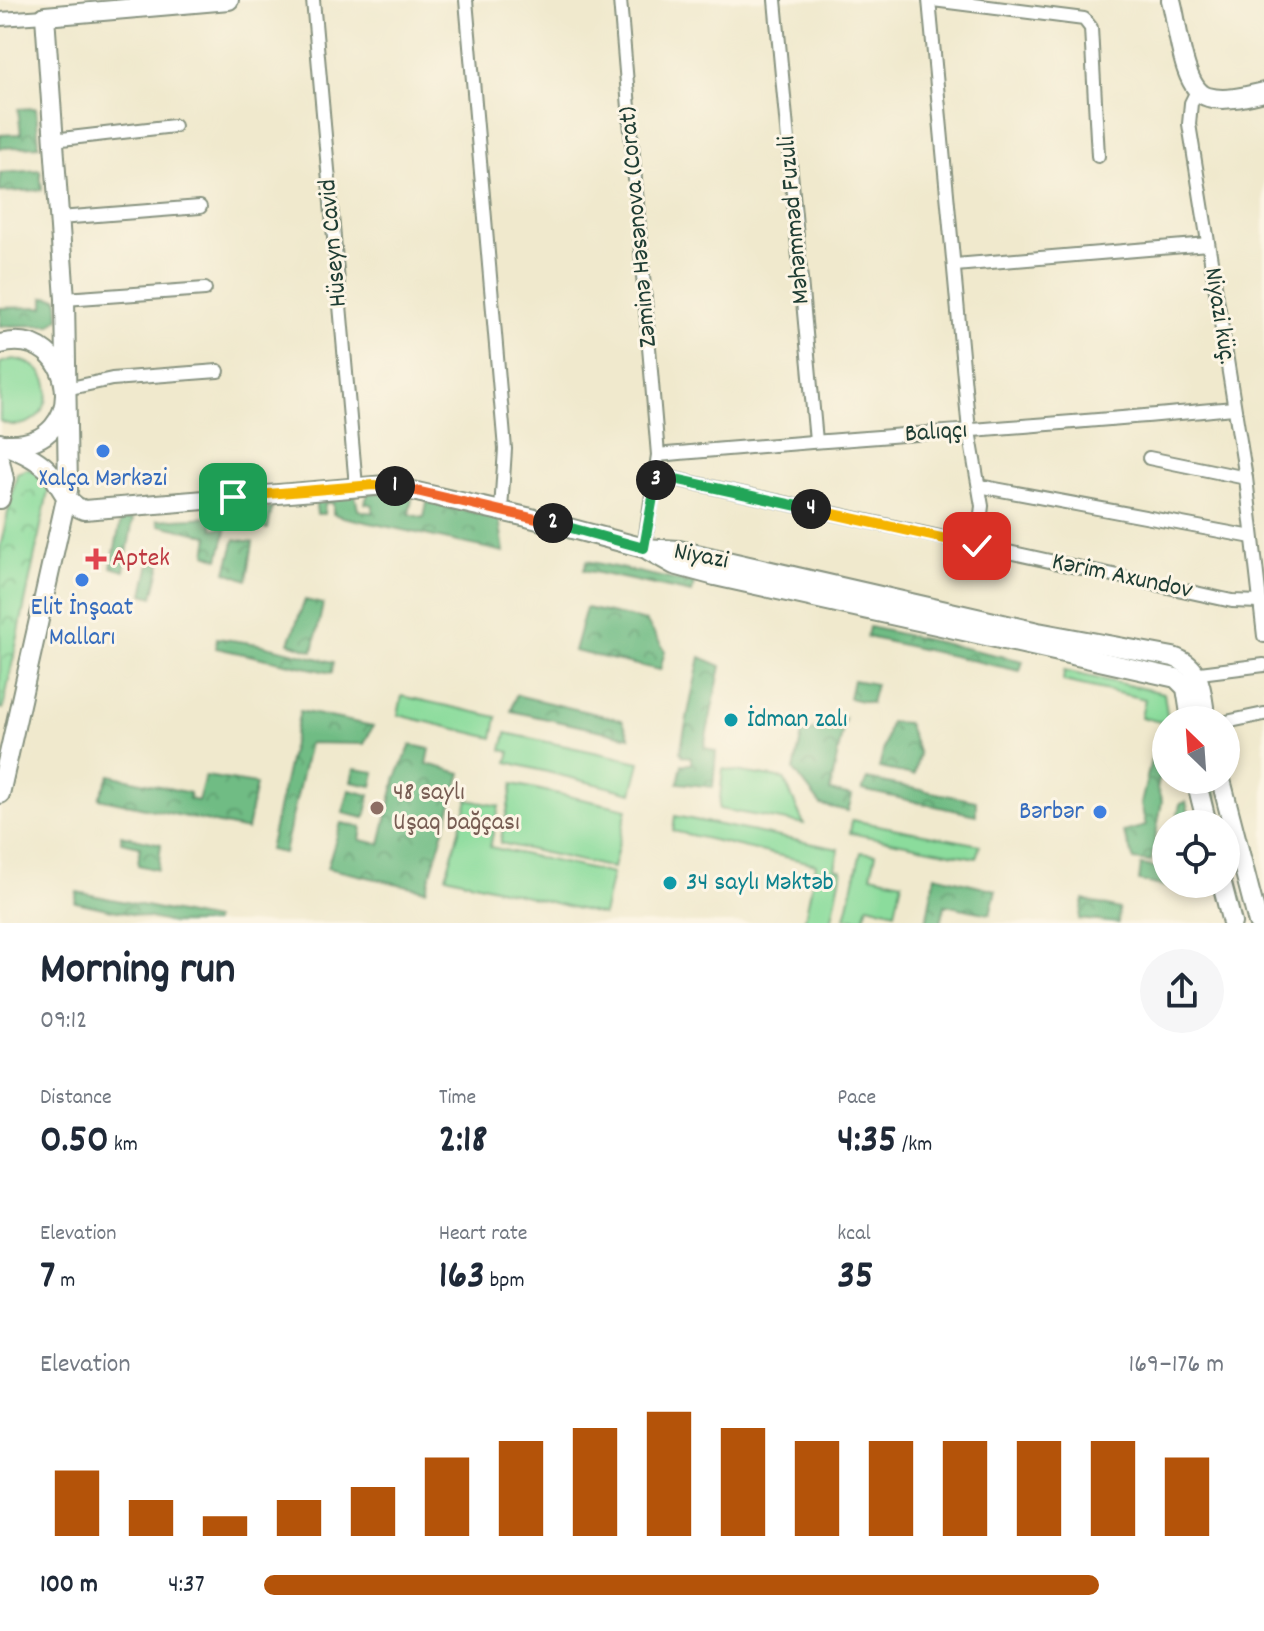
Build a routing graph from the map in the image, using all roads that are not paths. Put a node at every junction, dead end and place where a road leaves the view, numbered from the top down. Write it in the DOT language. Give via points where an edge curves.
graph roads {
  1 [pos="229,0"];
  2 [pos="313,0"];
  3 [pos="466,0"];
  4 [pos="620,0"];
  5 [pos="775,0"];
  6 [pos="931,0"];
  7 [pos="1171,0"];
  8 [pos="78,6"];
  9 [pos="45,16"];
  10 [pos="0,19"];
  11 [pos="1197,91"];
  12 [pos="1264,92"];
  13 [pos="174,126"];
  14 [pos="53,140"];
  15 [pos="1098,156"];
  16 [pos="200,207"];
  17 [pos="59,218"];
  18 [pos="1208,244"];
  19 [pos="955,265"];
  20 [pos="205,289"];
  21 [pos="65,299"];
  22 [pos="66,323"];
  23 [pos="8,342"];
  24 [pos="218,371"];
  25 [pos="66,389"];
  26 [pos="1233,408"];
  27 [pos="969,431"];
  28 [pos="816,441"];
  29 [pos="0,443"];
  30 [pos="658,455"];
  31 [pos="1149,458"];
  32 [pos="0,461"];
  33 [pos="657,475"];
  34 [pos="1246,478"];
  35 [pos="356,486"];
  36 [pos="979,486"];
  37 [pos="0,499"];
  38 [pos="67,499"];
  39 [pos="94,510"];
  40 [pos="501,510"];
  41 [pos="60,528"];
  42 [pos="1252,537"];
  43 [pos="977,546"];
  44 [pos="644,548"];
  45 [pos="1260,602"];
  46 [pos="1264,636"];
  47 [pos="1264,665"];
  48 [pos="1188,676"];
  49 [pos="1189,706"];
  50 [pos="1200,706"];
  51 [pos="1264,714"];
  52 [pos="1240,719"];
  53 [pos="0,794"];
  54 [pos="1225,794"];
  55 [pos="1226,898"];
  56 [pos="1232,923"];
  57 [pos="1258,923"];
  1 -- 8 [label="main road"];
  2 -- 35 [label="street, Hüseyn Cavid"];
  3 -- 40 [label="street" via="505,449"];
  4 -- 30 [label="street, Zəminə Həsənova (Corat)"];
  5 -- 28 [label="street, Məhəmməd Fuzuli"];
  6 -- 15 [label="street" via="1084,19 1091,28"];
  6 -- 19 [label="street"];
  7 -- 11 [label="main road" via="1186,70"];
  8 -- 9 [label="main road"];
  9 -- 10 [label="street"];
  9 -- 14 [label="main road"];
  11 -- 12 [label="main road" via="1209,98"];
  11 -- 18 [label="street, Niyazi küç." via="1189,124"];
  13 -- 14 [label="street"];
  14 -- 17 [label="main road"];
  16 -- 17 [label="street"];
  17 -- 21 [label="main road"];
  18 -- 19 [label="street"];
  18 -- 26 [label="street, Niyazi küç."];
  19 -- 27 [label="street"];
  20 -- 21 [label="street"];
  21 -- 22 [label="main road"];
  22 -- 23 [label="main road" via="54,337"];
  22 -- 25 [label="main road"];
  23 -- 25 [label="main road" via="47,353"];
  24 -- 25 [label="street" via="112,379"];
  25 -- 29 [label="main road" via="61,416 43,436 18,445"];
  25 -- 38 [label="main road"];
  26 -- 27 [label="street, Balıqçı"];
  26 -- 34 [label="street, Niyazi küç."];
  27 -- 28 [label="street, Balıqçı"];
  27 -- 36 [label="street"];
  28 -- 30 [label="street, Balıqçı"];
  29 -- 38 [label="main road" via="46,468"];
  30 -- 33 [label="street"];
  31 -- 34 [label="street"];
  32 -- 37 [label="main road"];
  33 -- 43 [label="street, Kərim Axundov"];
  33 -- 44 [label="street"];
  34 -- 42 [label="street, Niyazi küç."];
  35 -- 39 [label="main road, Niyazi"];
  35 -- 40 [label="main road, Niyazi" via="386,485"];
  36 -- 42 [label="street"];
  36 -- 43 [label="street"];
  38 -- 39 [label="main road"];
  38 -- 41 [label="main road"];
  39 -- 41 [label="main road"];
  40 -- 44 [label="main road, Niyazi"];
  41 -- 53 [label="main road"];
  42 -- 45 [label="street, Niyazi küç."];
  43 -- 45 [label="street, Kərim Axundov" via="1232,601"];
  44 -- 48 [label="main road, Niyazi" via="674,565 715,576"];
  45 -- 46 [label="street, Niyazi küç."];
  47 -- 48 [label="street"];
  48 -- 49 [label="main road"];
  48 -- 50 [label="main road"];
  51 -- 52 [label="street"];
  54 -- 57 [label="main road"];
  55 -- 56 [label="main road"];
}
